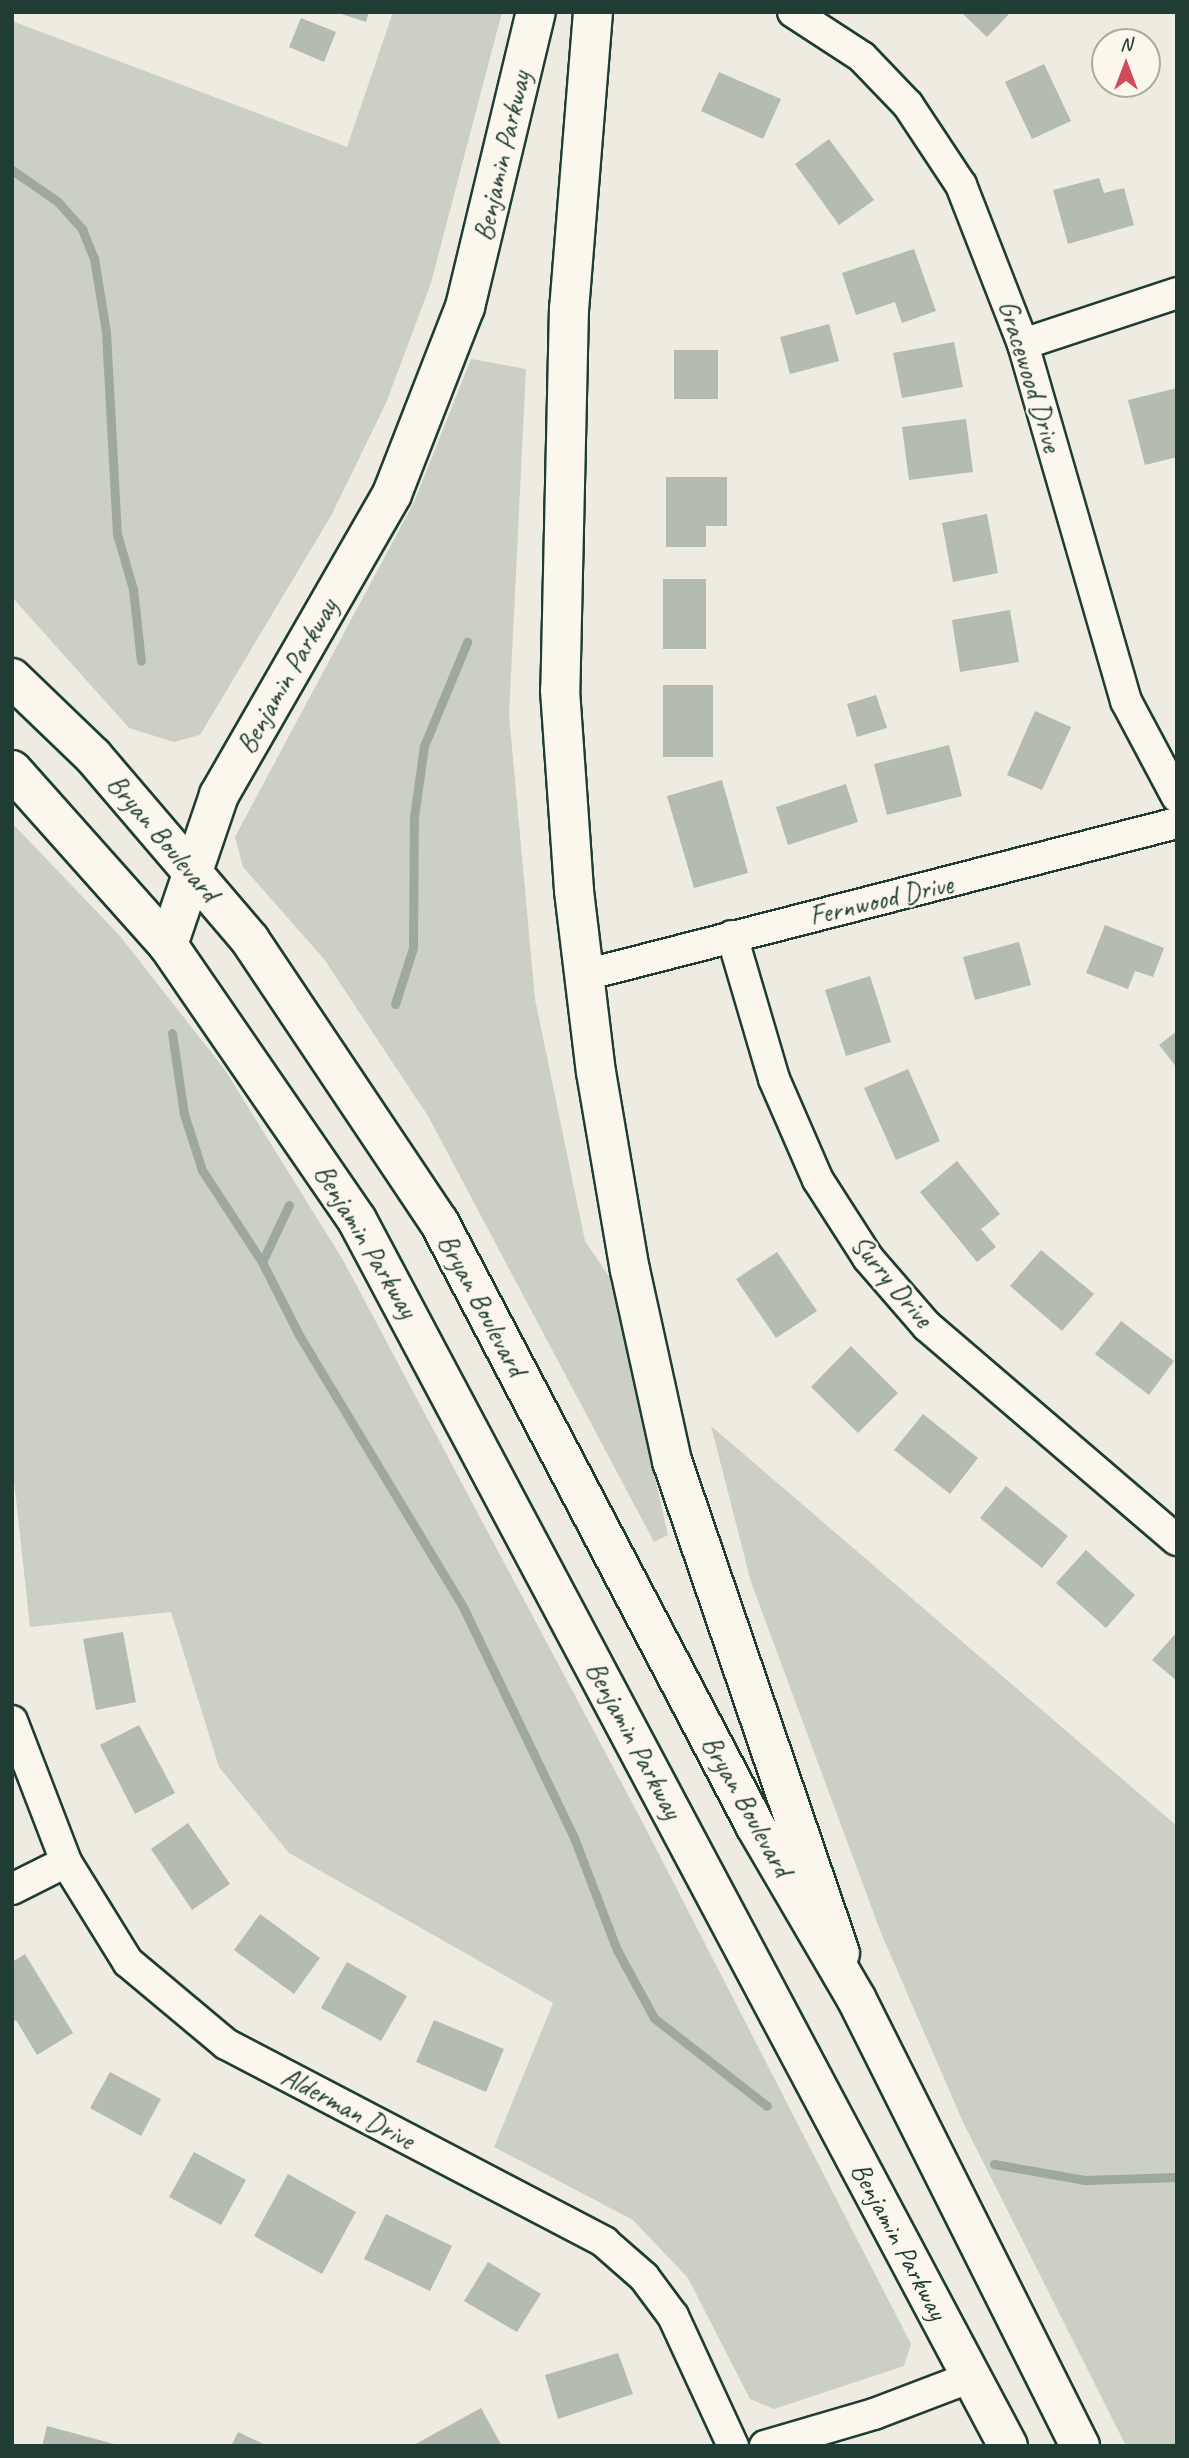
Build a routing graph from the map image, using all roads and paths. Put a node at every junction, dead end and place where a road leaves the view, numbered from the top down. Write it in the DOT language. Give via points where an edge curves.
graph roads {
  1 [pos="536,12"];
  2 [pos="593,12"];
  3 [pos="793,12"];
  4 [pos="1177,293"];
  5 [pos="1023,344"];
  6 [pos="12,678"];
  7 [pos="12,770"];
  8 [pos="1177,797"];
  9 [pos="1177,822"];
  10 [pos="191,874"];
  11 [pos="732,936"];
  12 [pos="169,945"];
  13 [pos="585,975"];
  14 [pos="1177,1540"];
  15 [pos="12,1721"];
  16 [pos="65,1862"];
  17 [pos="12,1889"];
  18 [pos="856,1997"];
  19 [pos="971,2376"];
  20 [pos="733,2446"];
  21 [pos="765,2446"];
  22 [pos="1008,2446"];
  23 [pos="1080,2446"];
  1 -- 10 [label="main road, Benjamin Parkway" via="465,307 392,494 219,795"];
  2 -- 13 [label="main road" via="561,467 560,690"];
  3 -- 5 [label="street, Gracewood Drive" via="862,57 908,104 961,185"];
  4 -- 5 [label="street"];
  5 -- 8 [label="street, Gracewood Drive" via="1126,701"];
  6 -- 10 [label="main road, Bryan Boulevard" via="93,756"];
  7 -- 12 [label="main road"];
  9 -- 11 [label="street, Fernwood Drive" via="1027,865"];
  10 -- 12 [label="main road, Benjamin Parkway"];
  10 -- 18 [label="main road, Bryan Boulevard" via="250,940 439,1222 756,1827"];
  11 -- 13 [label="street, Fernwood Drive"];
  11 -- 14 [label="street, Surry Drive" via="774,1079 817,1181 868,1258 928,1326"];
  12 -- 19 [label="main road, Benjamin Parkway" via="357,1220 423,1336"];
  13 -- 18 [label="main road" via="630,1270 672,1461"];
  15 -- 16 [label="street, Alderman Drive"];
  16 -- 17 [label="street"];
  16 -- 20 [label="street, Alderman Drive" via="128,1962 226,2044 604,2242 644,2277 673,2316"];
  18 -- 23 [label="main road"];
  19 -- 21 [label="street" via="874,2414"];
  19 -- 22 [label="main road, Benjamin Parkway"];
}
